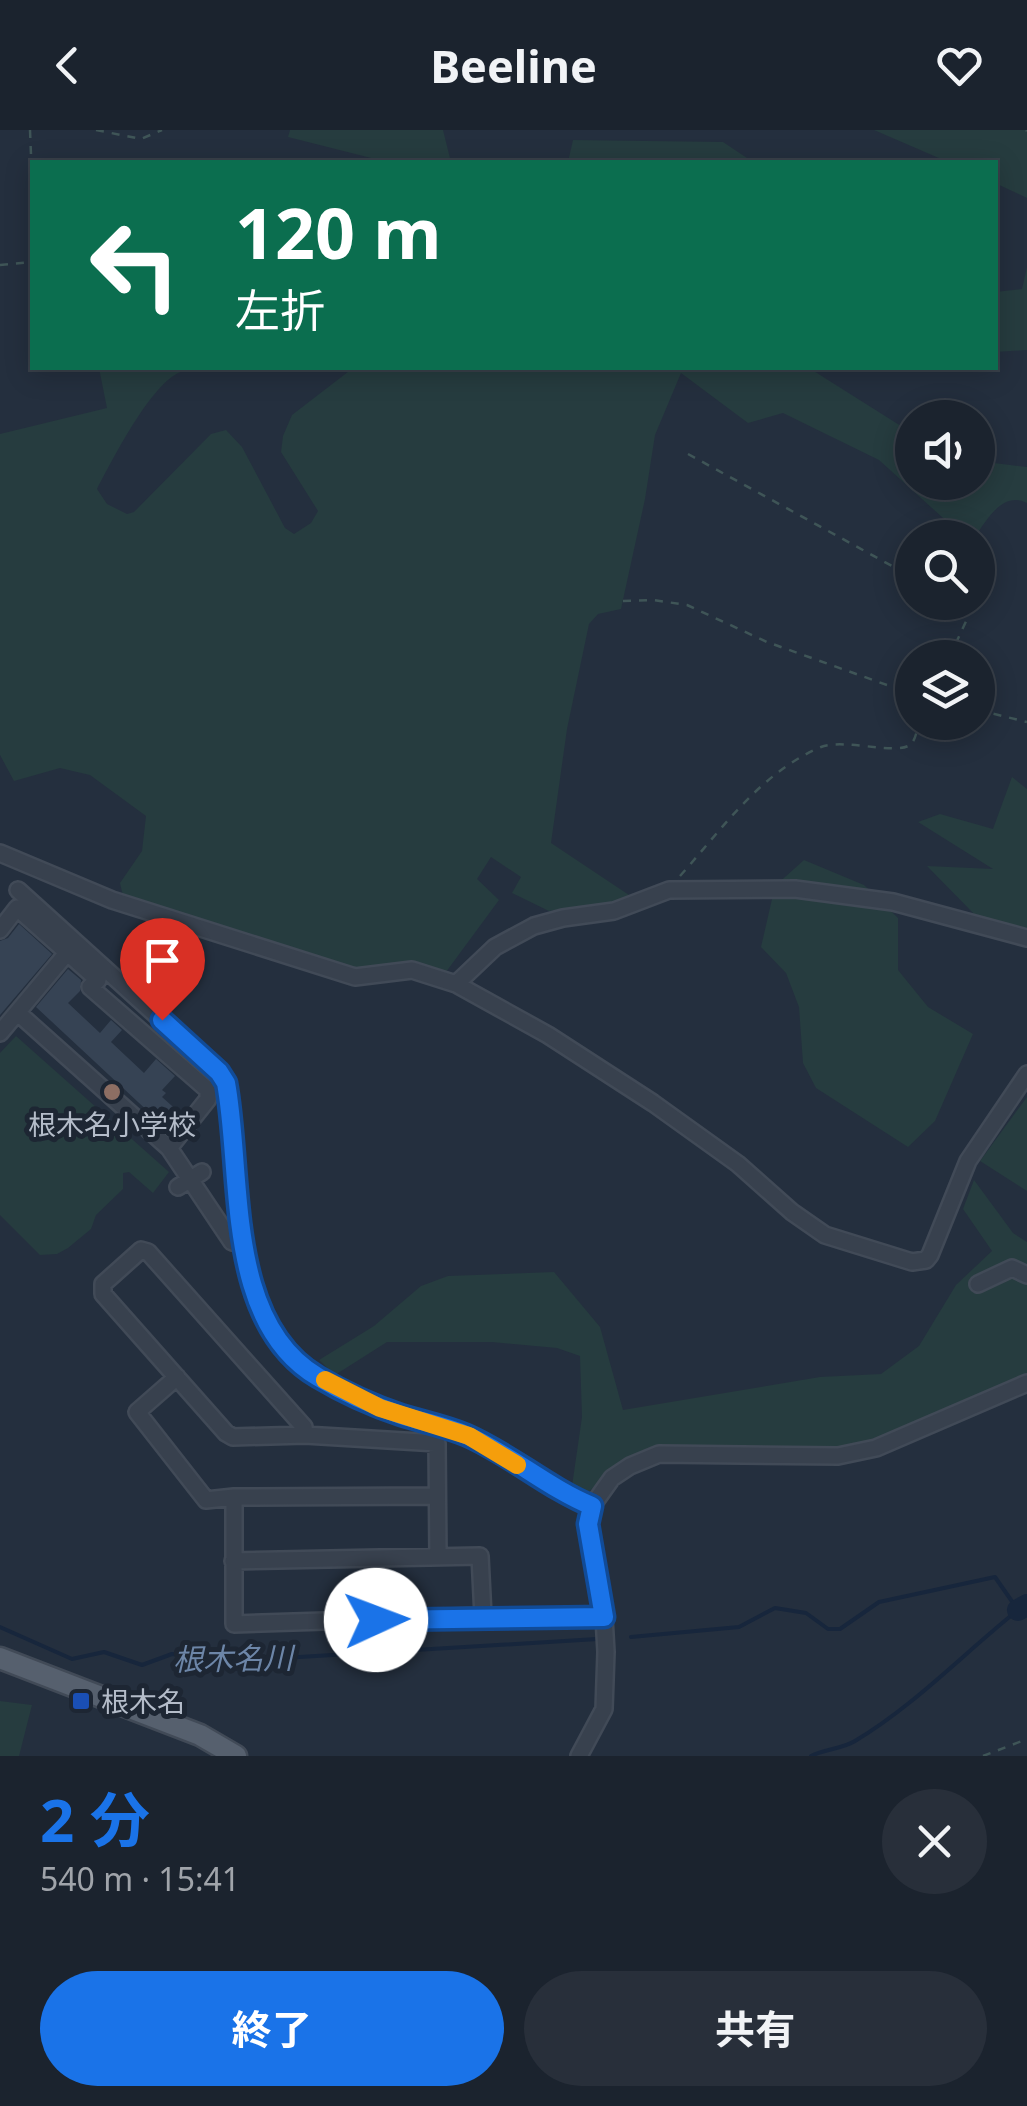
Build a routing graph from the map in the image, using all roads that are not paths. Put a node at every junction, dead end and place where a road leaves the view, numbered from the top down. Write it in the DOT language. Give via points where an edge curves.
graph roads {
  1 [pos="0,853"];
  2 [pos="28,867"];
  3 [pos="18,890"];
  4 [pos="0,915"];
  5 [pos="0,930"];
  6 [pos="1027,938"];
  7 [pos="67,952"];
  8 [pos="456,984"];
  9 [pos="18,1014"];
  10 [pos="0,1033"];
  11 [pos="1027,1074"];
  12 [pos="169,1148"];
  13 [pos="232,1242"];
  14 [pos="1027,1275"];
  15 [pos="978,1284"];
  16 [pos="178,1377"];
  17 [pos="1027,1383"];
  18 [pos="306,1435"];
  19 [pos="436,1496"];
  20 [pos="234,1497"];
  21 [pos="592,1506"];
  22 [pos="438,1556"];
  23 [pos="234,1561"];
  24 [pos="483,1616"];
  25 [pos="604,1617"];
  26 [pos="0,1658"];
  27 [pos="236,1756"];
  28 [pos="579,1756"];
  1 -- 2 [label="street"];
  2 -- 3 [label="street"];
  2 -- 8 [label="street" via="355,978 412,970"];
  3 -- 4 [label="street"];
  3 -- 21 [label="street" via="226,1083 245,1254 262,1307 291,1355 317,1377 380,1408 469,1436"];
  5 -- 7 [label="street" via="17,908"];
  6 -- 8 [label="street" via="893,902 794,889 668,890 614,912 534,926 494,947"];
  7 -- 9 [label="street"];
  7 -- 12 [label="street" via="98,980 90,987 210,1094"];
  8 -- 11 [label="street" via="654,1103 825,1236 912,1262 930,1255 968,1161"];
  9 -- 10 [label="street"];
  9 -- 12 [label="street"];
  12 -- 13 [label="street"];
  14 -- 15 [label="street" via="1012,1268"];
  16 -- 18 [label="street" via="226,1433"];
  16 -- 18 [label="street" via="102,1294 104,1284 141,1250"];
  16 -- 20 [label="street" via="137,1412 206,1500"];
  17 -- 21 [label="street" via="876,1448 838,1456 659,1454 612,1478"];
  18 -- 19 [label="street" via="437,1443"];
  19 -- 20 [label="street"];
  19 -- 22 [label="street"];
  20 -- 23 [label="street"];
  21 -- 25 [label="street" via="588,1524"];
  22 -- 23 [label="street"];
  22 -- 24 [label="street" via="480,1556"];
  23 -- 24 [label="street" via="234,1624"];
  24 -- 25 [label="street"];
  25 -- 28 [label="street" via="604,1709"];
  26 -- 27 [label="main road"];
}
